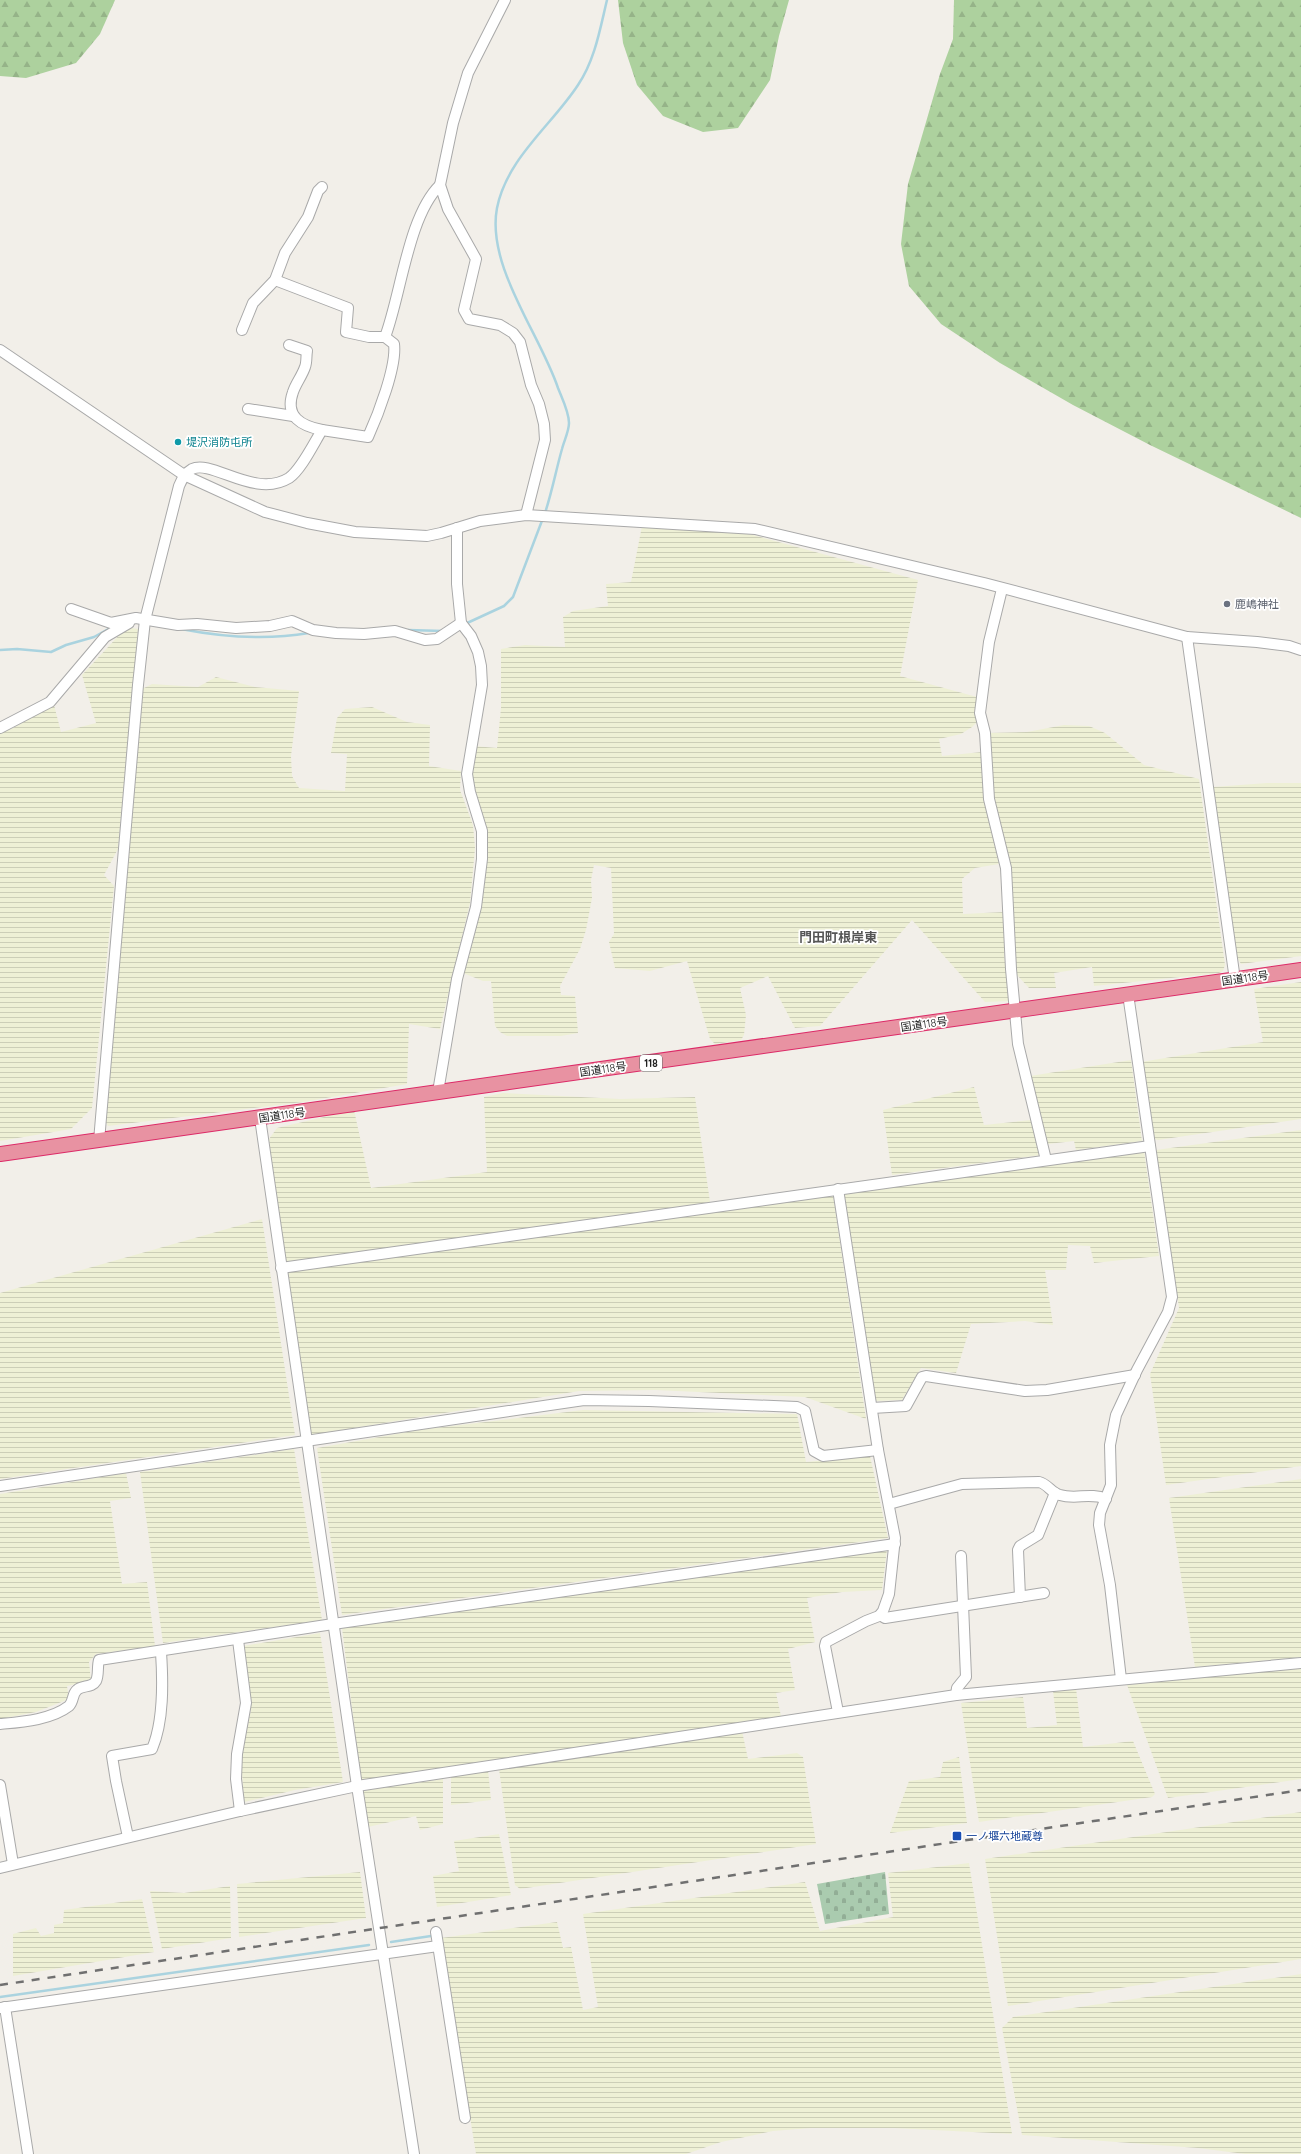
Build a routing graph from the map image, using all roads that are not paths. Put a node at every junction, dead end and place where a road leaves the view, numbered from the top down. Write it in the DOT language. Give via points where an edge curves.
graph roads {
  1 [pos="505,0"];
  2 [pos="440,185"];
  3 [pos="322,187"];
  4 [pos="275,280"];
  5 [pos="242,330"];
  6 [pos="385,337"];
  7 [pos="289,345"];
  8 [pos="0,350"];
  9 [pos="248,409"];
  10 [pos="293,416"];
  11 [pos="322,430"];
  12 [pos="184,475"];
  13 [pos="526,514"];
  14 [pos="457,528"];
  15 [pos="1002,589"];
  16 [pos="71,609"];
  17 [pos="141,619"];
  18 [pos="461,623"];
  19 [pos="1187,637"];
  20 [pos="1301,650"];
  21 [pos="0,728"];
  22 [pos="1301,970"];
  23 [pos="1235,980"];
  24 [pos="1128,994"];
  25 [pos="1015,1011"];
  26 [pos="438,1092"];
  27 [pos="260,1118"];
  28 [pos="99,1141"];
  29 [pos="1150,1146"];
  30 [pos="0,1154"];
  31 [pos="1046,1160"];
  32 [pos="838,1189"];
  33 [pos="281,1268"];
  34 [pos="1135,1375"];
  35 [pos="872,1408"];
  36 [pos="306,1441"];
  37 [pos="878,1450"];
  38 [pos="0,1486"];
  39 [pos="1055,1493"];
  40 [pos="1106,1499"];
  41 [pos="889,1504"];
  42 [pos="895,1544"];
  43 [pos="961,1556"];
  44 [pos="1044,1593"];
  45 [pos="1020,1597"];
  46 [pos="963,1605"];
  47 [pos="880,1615"];
  48 [pos="333,1624"];
  49 [pos="238,1640"];
  50 [pos="161,1652"];
  51 [pos="1301,1663"];
  52 [pos="1121,1679"];
  53 [pos="956,1695"];
  54 [pos="838,1712"];
  55 [pos="0,1724"];
  56 [pos="0,1785"];
  57 [pos="356,1786"];
  58 [pos="240,1811"];
  59 [pos="128,1837"];
  60 [pos="13,1864"];
  61 [pos="0,1868"];
  62 [pos="436,1932"];
  63 [pos="438,1946"];
  64 [pos="383,1955"];
  65 [pos="3,2008"];
  66 [pos="464,2118"];
  67 [pos="28,2154"];
  68 [pos="414,2154"];
  1 -- 2 [label="street" via="468,73 453,123"];
  2 -- 6 [label="street" via="430,195 417,226 399,286 394,315"];
  2 -- 13 [label="street" via="448,209 476,259 464,310 466,316 470,320 500,325 513,333 520,342 544,424 545,440"];
  3 -- 4 [label="street" via="308,217 285,253"];
  4 -- 5 [label="street" via="253,302"];
  4 -- 6 [label="street" via="348,308 346,332 369,337"];
  6 -- 11 [label="street" via="394,344 395,355 368,437"];
  7 -- 10 [label="street" via="307,351 306,366 292,394"];
  8 -- 12 [label="street"];
  9 -- 10 [label="street"];
  10 -- 11 [label="street" via="307,427"];
  11 -- 12 [label="street" via="296,471 289,478 275,483 254,484 203,468 192,469"];
  12 -- 14 [label="street" via="265,512 355,532 427,536"];
  12 -- 17 [label="street"];
  13 -- 14 [label="street" via="480,521"];
  13 -- 15 [label="street" via="755,529"];
  14 -- 18 [label="street" via="457,584"];
  15 -- 19 [label="street"];
  15 -- 25 [label="street" via="990,642 980,713 985,733 989,799 1006,868"];
  16 -- 17 [label="street" via="111,623"];
  17 -- 18 [label="street" via="178,625 236,628 270,626 292,621 313,630 364,634 395,630 426,640 437,639"];
  17 -- 21 [label="street" via="106,637 50,702"];
  17 -- 28 [label="street" via="138,685"];
  18 -- 26 [label="street" via="471,636 481,666 482,685 467,774 482,831 482,859 476,908 457,979"];
  19 -- 20 [label="street" via="1257,642"];
  19 -- 23 [label="street"];
  22 -- 23 [label="highway, 国道118号 / 118"];
  23 -- 24 [label="highway, 国道118号 / 118"];
  24 -- 25 [label="highway, 国道118号 / 118"];
  24 -- 29 [label="street"];
  25 -- 26 [label="highway, 国道118号 / 118"];
  25 -- 31 [label="street" via="1018,1044"];
  26 -- 27 [label="highway, 国道118号 / 118"];
  27 -- 28 [label="highway, 国道118号 / 118"];
  27 -- 33 [label="street"];
  28 -- 30 [label="highway, 国道118号 / 118"];
  29 -- 31 [label="street"];
  29 -- 34 [label="street" via="1172,1297 1168,1312"];
  31 -- 32 [label="street"];
  32 -- 33 [label="street"];
  32 -- 35 [label="street"];
  33 -- 36 [label="street"];
  34 -- 35 [label="street" via="1047,1390 1025,1391 926,1376 922,1377 906,1406"];
  34 -- 40 [label="street" via="1112,1430 1111,1485"];
  35 -- 37 [label="street"];
  36 -- 37 [label="street" via="584,1400 649,1401 796,1407 805,1411 814,1451 817,1454 822,1456"];
  36 -- 38 [label="street"];
  36 -- 48 [label="street"];
  37 -- 41 [label="street"];
  39 -- 40 [label="street" via="1067,1497 1096,1495"];
  39 -- 41 [label="street" via="1045,1483 1039,1482 980,1483 944,1488"];
  39 -- 45 [label="street" via="1038,1535 1018,1550"];
  40 -- 52 [label="street" via="1100,1513 1099,1525 1110,1585"];
  41 -- 42 [label="street"];
  42 -- 47 [label="street" via="889,1594"];
  42 -- 48 [label="street"];
  43 -- 46 [label="street"];
  44 -- 45 [label="street"];
  45 -- 46 [label="street"];
  46 -- 47 [label="street" via="885,1618"];
  46 -- 53 [label="street" via="966,1677 957,1688"];
  47 -- 54 [label="street" via="826,1642"];
  48 -- 49 [label="street"];
  48 -- 57 [label="street"];
  49 -- 50 [label="street"];
  49 -- 58 [label="street" via="246,1702 237,1754 236,1779"];
  50 -- 55 [label="street" via="99,1660 97,1679 93,1685 78,1688 68,1706 36,1719"];
  50 -- 59 [label="street" via="163,1682 156,1739 152,1749 112,1756"];
  51 -- 52 [label="street"];
  52 -- 53 [label="street"];
  53 -- 54 [label="street"];
  54 -- 57 [label="street"];
  56 -- 60 [label="street"];
  57 -- 58 [label="street"];
  57 -- 64 [label="street"];
  58 -- 59 [label="street"];
  59 -- 60 [label="street"];
  60 -- 61 [label="street"];
  62 -- 63 [label="street"];
  63 -- 64 [label="street"];
  63 -- 66 [label="street"];
  64 -- 65 [label="street"];
  64 -- 68 [label="street"];
  65 -- 67 [label="street"];
}
